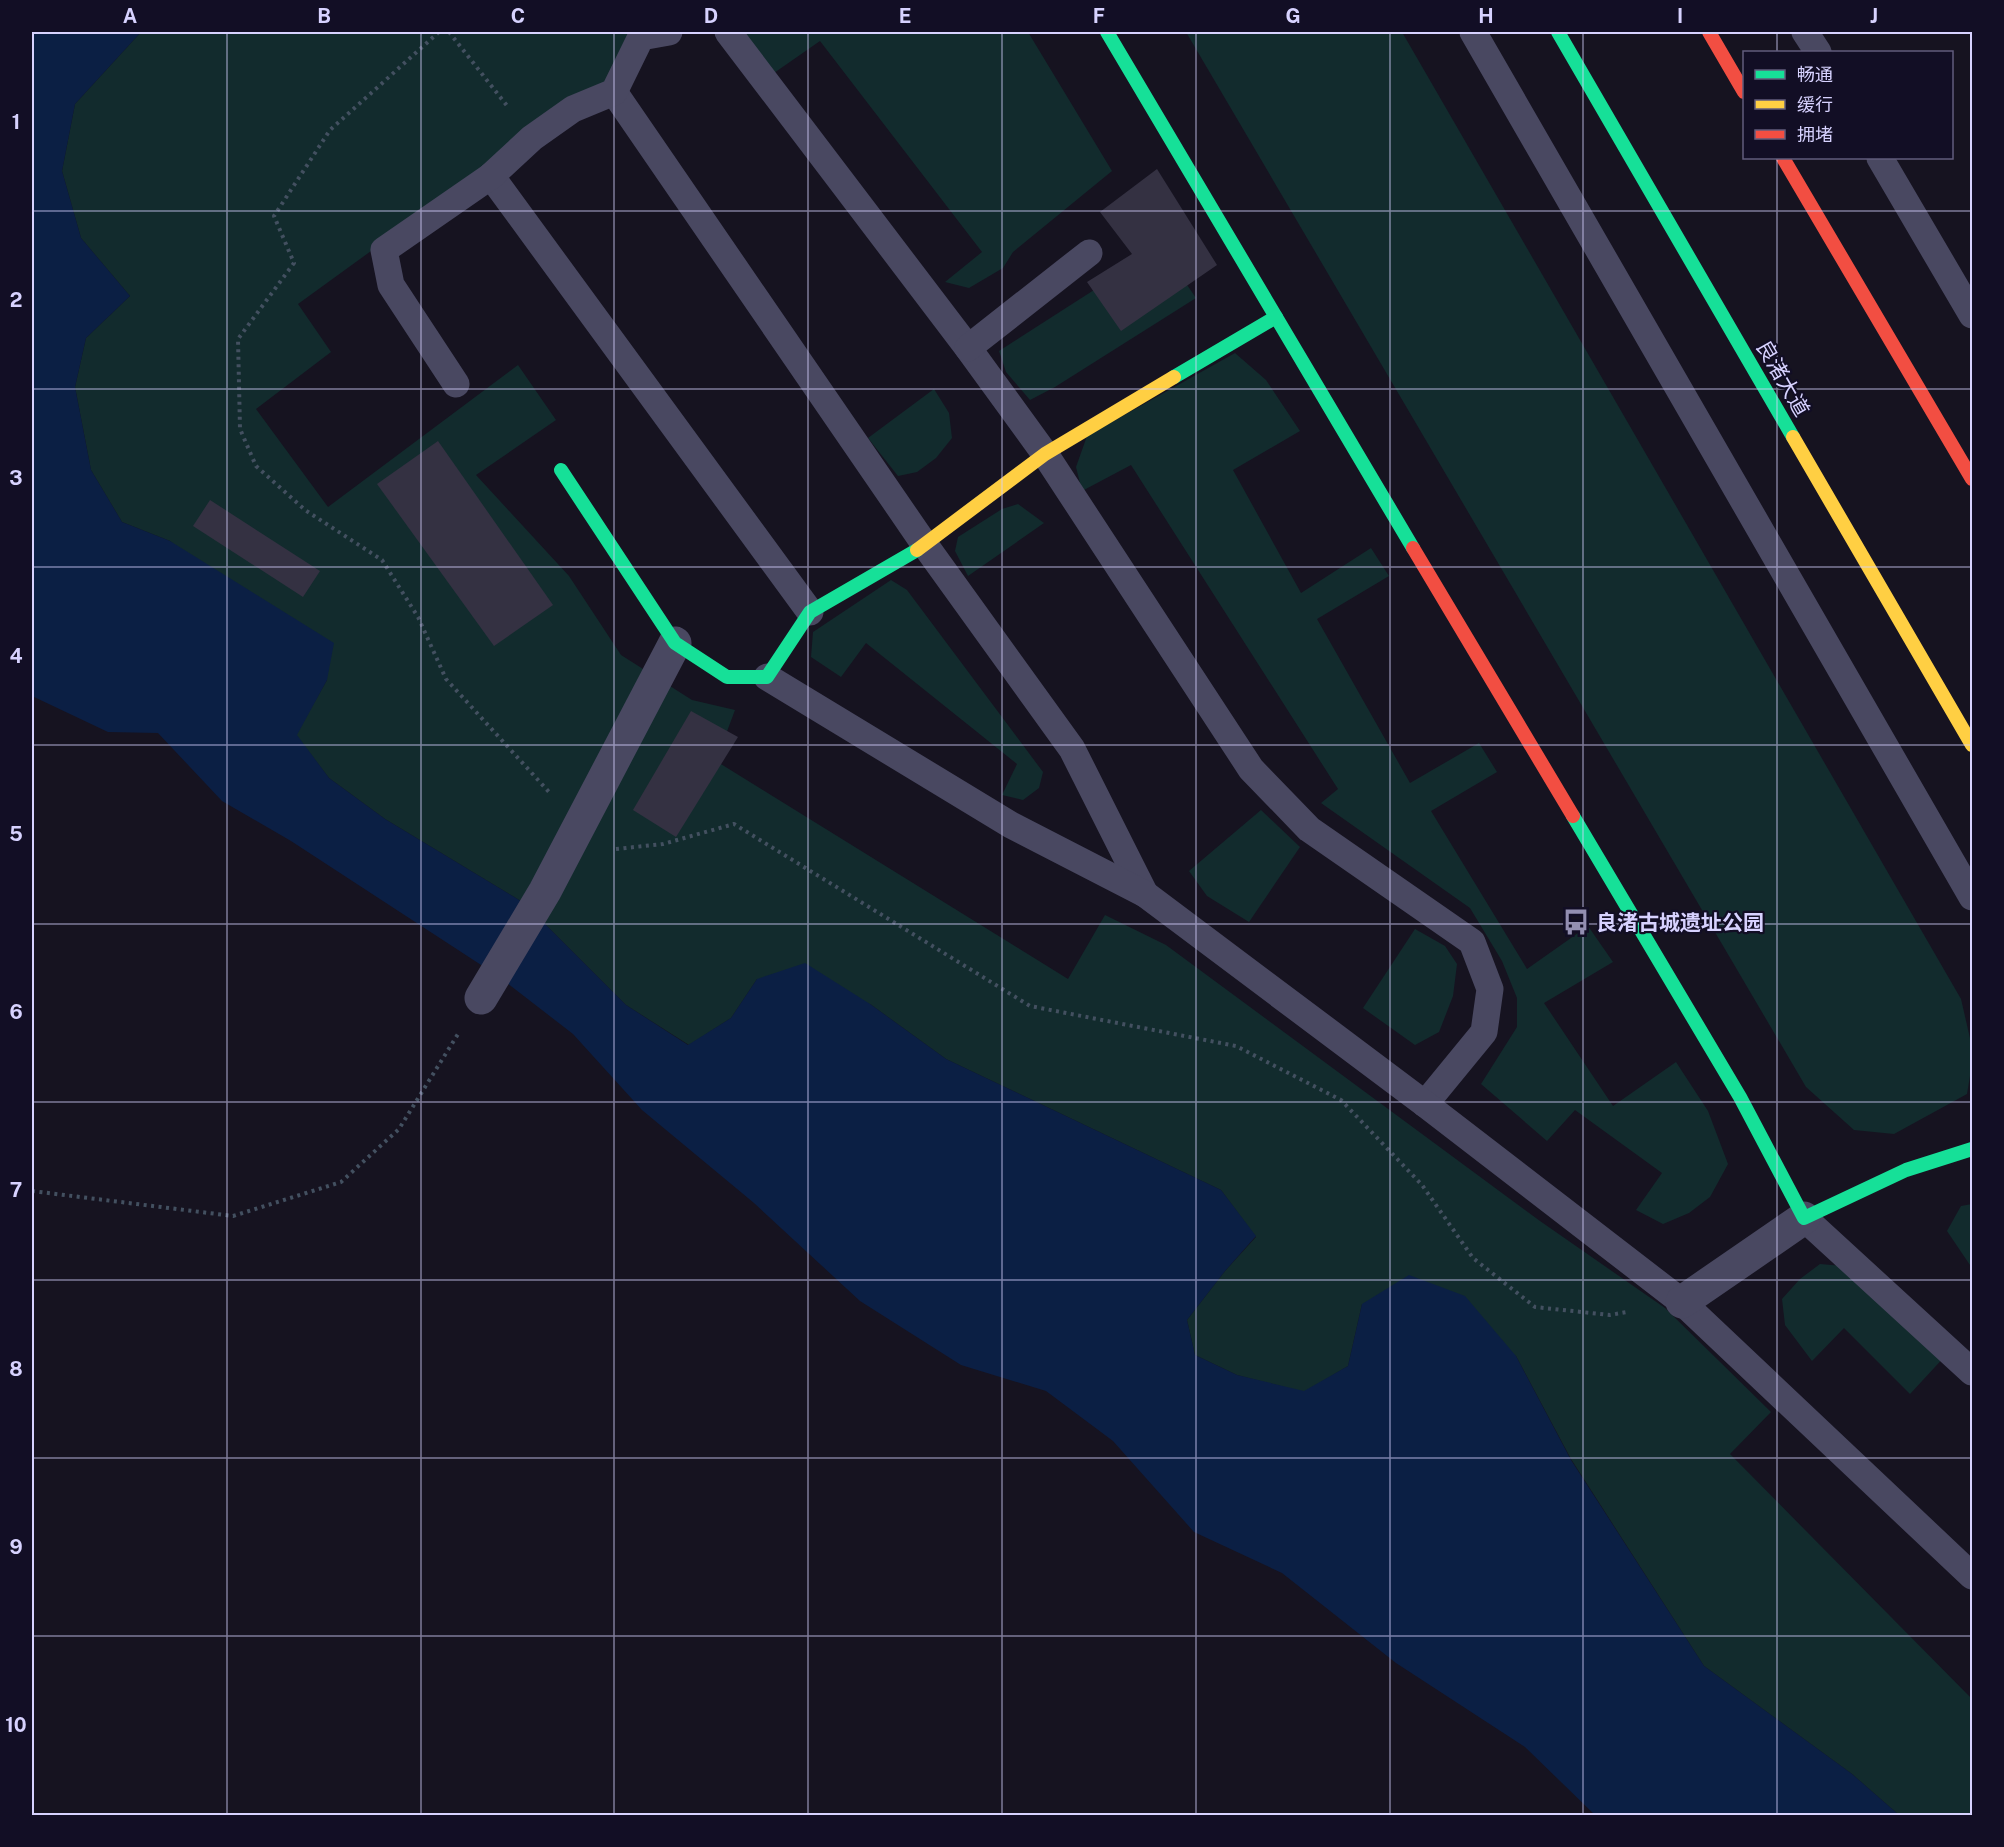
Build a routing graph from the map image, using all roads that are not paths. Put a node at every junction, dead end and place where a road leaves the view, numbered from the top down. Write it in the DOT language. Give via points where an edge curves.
graph roads {
  1 [pos="669,32"];
  2 [pos="728,32"];
  3 [pos="1107,32"];
  4 [pos="1473,32"];
  5 [pos="1558,32"];
  6 [pos="1709,32"];
  7 [pos="1805,32"];
  8 [pos="1817,51"];
  9 [pos="1743,90"];
  10 [pos="614,92"];
  11 [pos="1784,159"];
  12 [pos="1881,159"];
  13 [pos="491,176"];
  14 [pos="1089,253"];
  15 [pos="1972,315"];
  16 [pos="1276,317"];
  17 [pos="968,348"];
  18 [pos="456,384"];
  19 [pos="1045,454"];
  20 [pos="561,470"];
  21 [pos="1972,479"];
  22 [pos="925,545"];
  23 [pos="810,612"];
  24 [pos="675,643"];
  25 [pos="767,677"];
  26 [pos="1972,745"];
  27 [pos="1145,894"];
  28 [pos="1972,897"];
  29 [pos="481,998"];
  30 [pos="1425,1104"];
  31 [pos="1972,1149"];
  32 [pos="1804,1218"];
  33 [pos="1682,1302"];
  34 [pos="1972,1372"];
  35 [pos="1972,1576"];
  1 -- 10 [label="lane" via="641,37"];
  2 -- 17 [label="lane"];
  3 -- 16 [label="main road"];
  4 -- 28 [label="lane"];
  5 -- 26 [label="main road, 良渚大道"];
  6 -- 9 [label="main road"];
  7 -- 8 [label="lane"];
  10 -- 13 [label="lane" via="573,109 532,138"];
  10 -- 22 [label="lane"];
  11 -- 21 [label="main road"];
  12 -- 15 [label="lane"];
  13 -- 18 [label="lane" via="384,250 391,285"];
  13 -- 23 [label="lane"];
  14 -- 17 [label="lane"];
  16 -- 19 [label="main road"];
  16 -- 32 [label="main road" via="1740,1097"];
  17 -- 19 [label="lane"];
  19 -- 22 [label="main road"];
  19 -- 30 [label="lane" via="1251,769 1309,829 1472,942 1490,989 1484,1032"];
  20 -- 24 [label="main road"];
  22 -- 23 [label="main road"];
  22 -- 27 [label="lane" via="1072,749"];
  23 -- 25 [label="main road"];
  24 -- 25 [label="main road" via="727,677"];
  24 -- 29 [label="street" via="545,891"];
  25 -- 27 [label="lane" via="1011,825"];
  27 -- 30 [label="lane"];
  30 -- 33 [label="lane"];
  31 -- 32 [label="main road" via="1906,1170"];
  32 -- 33 [label="street"];
  32 -- 34 [label="lane"];
  33 -- 35 [label="lane"];
}
